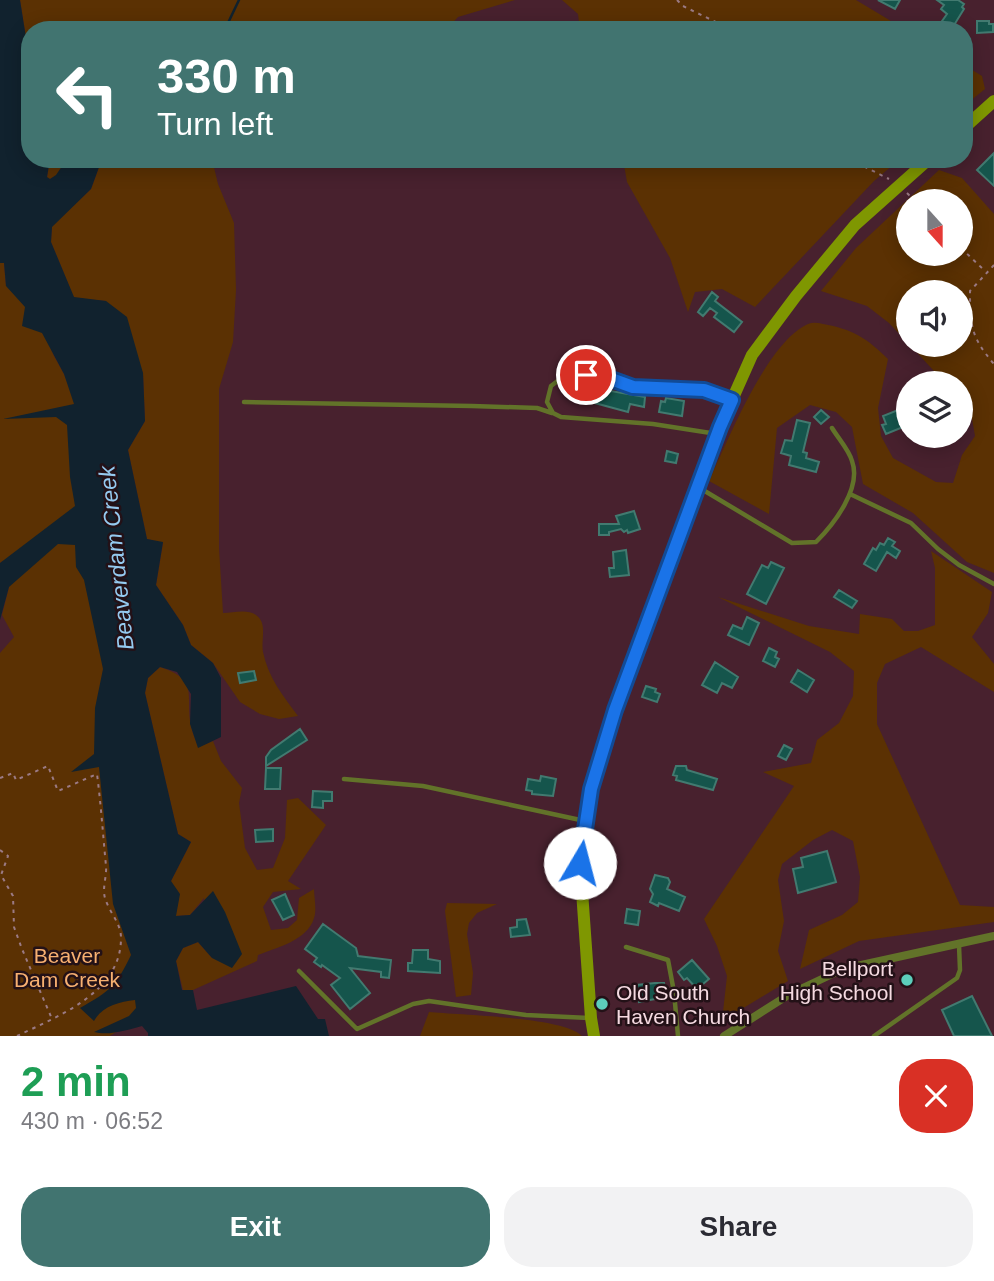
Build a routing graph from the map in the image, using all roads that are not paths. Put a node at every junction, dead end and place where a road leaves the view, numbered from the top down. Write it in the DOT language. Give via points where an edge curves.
graph roads {
  1 [pos="994,101"];
  2 [pos="973,120"];
  3 [pos="919,168"];
  4 [pos="732,400"];
  5 [pos="244,402"];
  6 [pos="552,413"];
  7 [pos="832,428"];
  8 [pos="717,434"];
  9 [pos="697,487"];
  10 [pos="850,494"];
  11 [pos="994,584"];
  12 [pos="344,779"];
  13 [pos="586,821"];
  14 [pos="994,936"];
  15 [pos="959,943"];
  16 [pos="626,947"];
  17 [pos="299,971"];
  18 [pos="591,1018"];
  19 [pos="594,1036"];
  20 [pos="678,1036"];
  21 [pos="724,1036"];
  22 [pos="874,1036"];
  1 -- 2 [label="main road"];
  3 -- 4 [label="main road" via="855,225 796,296 752,355"];
  4 -- 6 [label="lane" via="704,390 633,387 600,375 564,376 551,386 547,402"];
  4 -- 8 [label="main road"];
  5 -- 6 [label="lane" via="485,406"];
  6 -- 8 [label="lane"];
  7 -- 10 [label="lane" via="853,462"];
  8 -- 9 [label="main road"];
  9 -- 10 [label="lane" via="792,543 816,542 832,527"];
  9 -- 13 [label="main road" via="615,710"];
  10 -- 11 [label="lane" via="911,523 948,557"];
  12 -- 13 [label="lane" via="423,786"];
  13 -- 18 [label="main road" via="580,863"];
  14 -- 15 [label="street"];
  15 -- 21 [label="street" via="843,969 790,993"];
  15 -- 22 [label="lane" via="957,978"];
  16 -- 20 [label="lane" via="668,960"];
  17 -- 18 [label="lane" via="357,1030 429,1000"];
  18 -- 19 [label="main road"];
}
